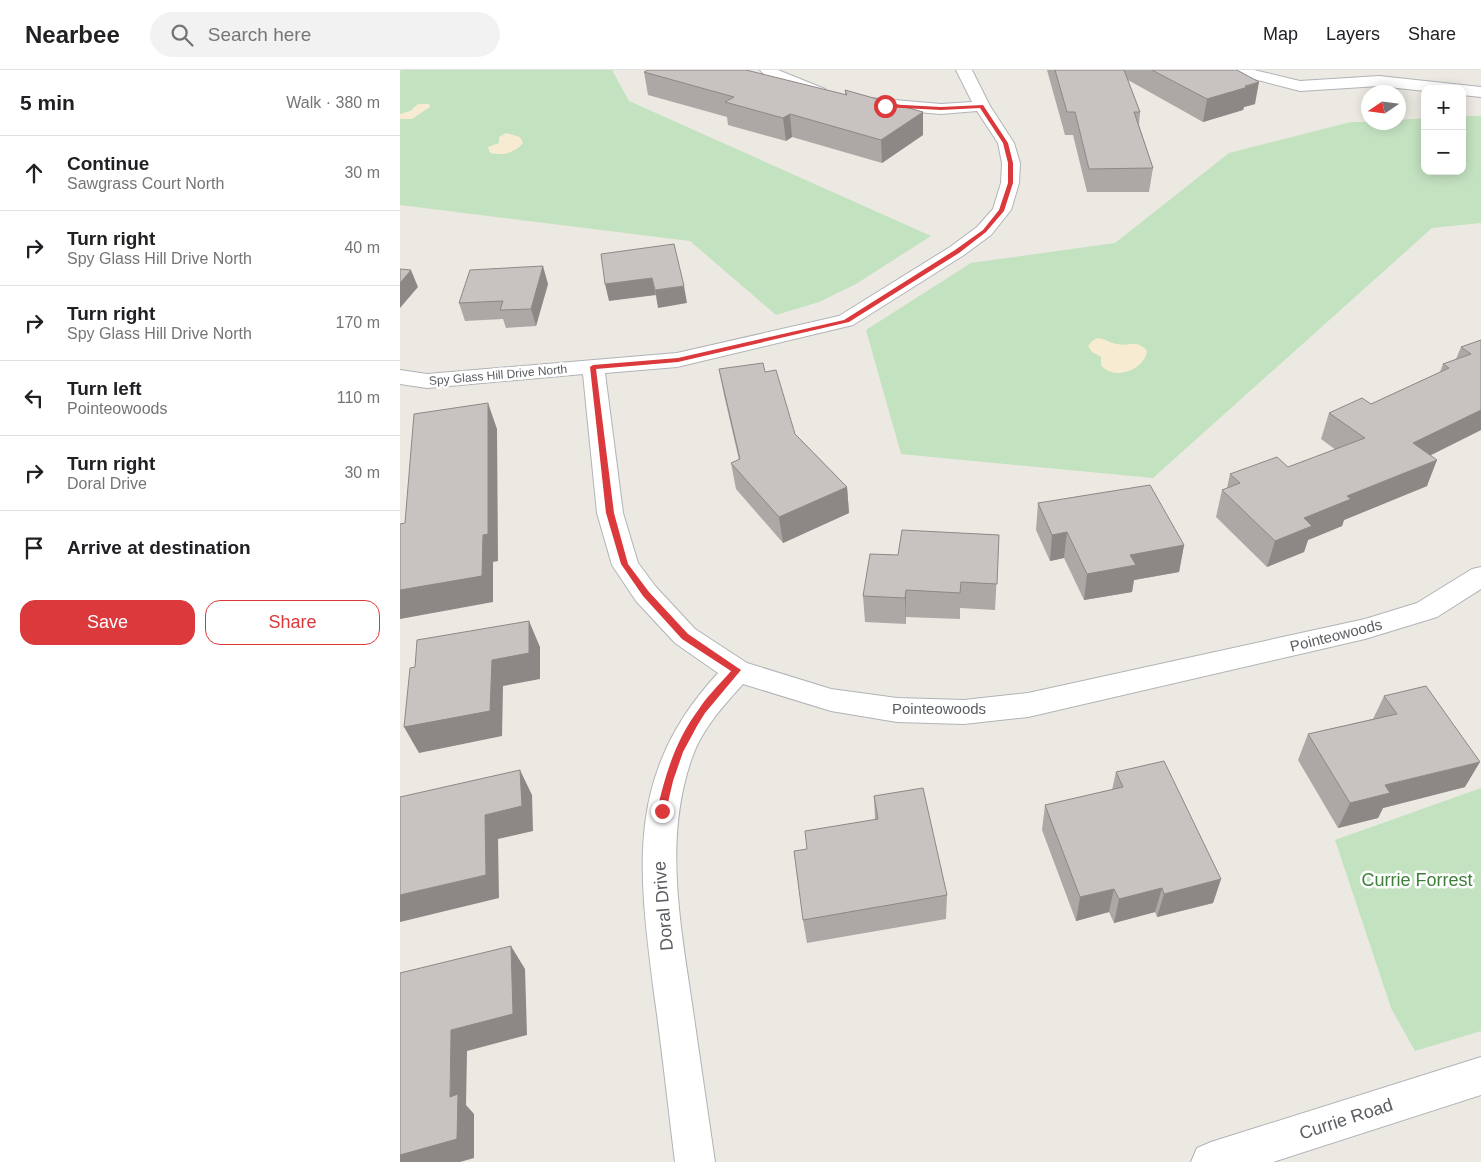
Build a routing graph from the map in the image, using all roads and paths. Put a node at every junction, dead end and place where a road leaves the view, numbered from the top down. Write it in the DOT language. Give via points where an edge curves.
graph roads {
  1 [pos="768,70"];
  2 [pos="964,70"];
  3 [pos="1236,70"];
  4 [pos="1421,85"];
  5 [pos="1466,90"];
  6 [pos="1481,92"];
  7 [pos="831,95"];
  8 [pos="856,101"];
  9 [pos="982,106"];
  10 [pos="593,367"];
  11 [pos="400,377"];
  12 [pos="1481,576"];
  13 [pos="737,670"];
  14 [pos="1481,1076"];
  15 [pos="695,1162"];
  16 [pos="1211,1162"];
  1 -- 7 [label="street" via="776,76"];
  2 -- 9 [label="street, Spy Glass Hill Drive North"];
  3 -- 4 [label="street" via="1300,86 1378,81"];
  5 -- 6 [label="street"];
  8 -- 9 [label="street" via="916,108"];
  9 -- 10 [label="street, Spy Glass Hill Drive North" via="1006,143 1011,163 1010,183 1002,210 984,231 957,251 846,321 678,360"];
  10 -- 11 [label="street, Spy Glass Hill Drive North" via="428,381"];
  10 -- 13 [label="street, Pointeowoods" via="610,513 625,564 646,594 685,636"];
  12 -- 13 [label="street, Pointeowoods" via="1427,610 1365,629 1028,705 964,712 897,710 831,700"];
  13 -- 15 [label="street, Doral Drive" via="702,710 679,752 667,788 659,834 661,908"];
  14 -- 16 [label="street, Currie Road"];
}
